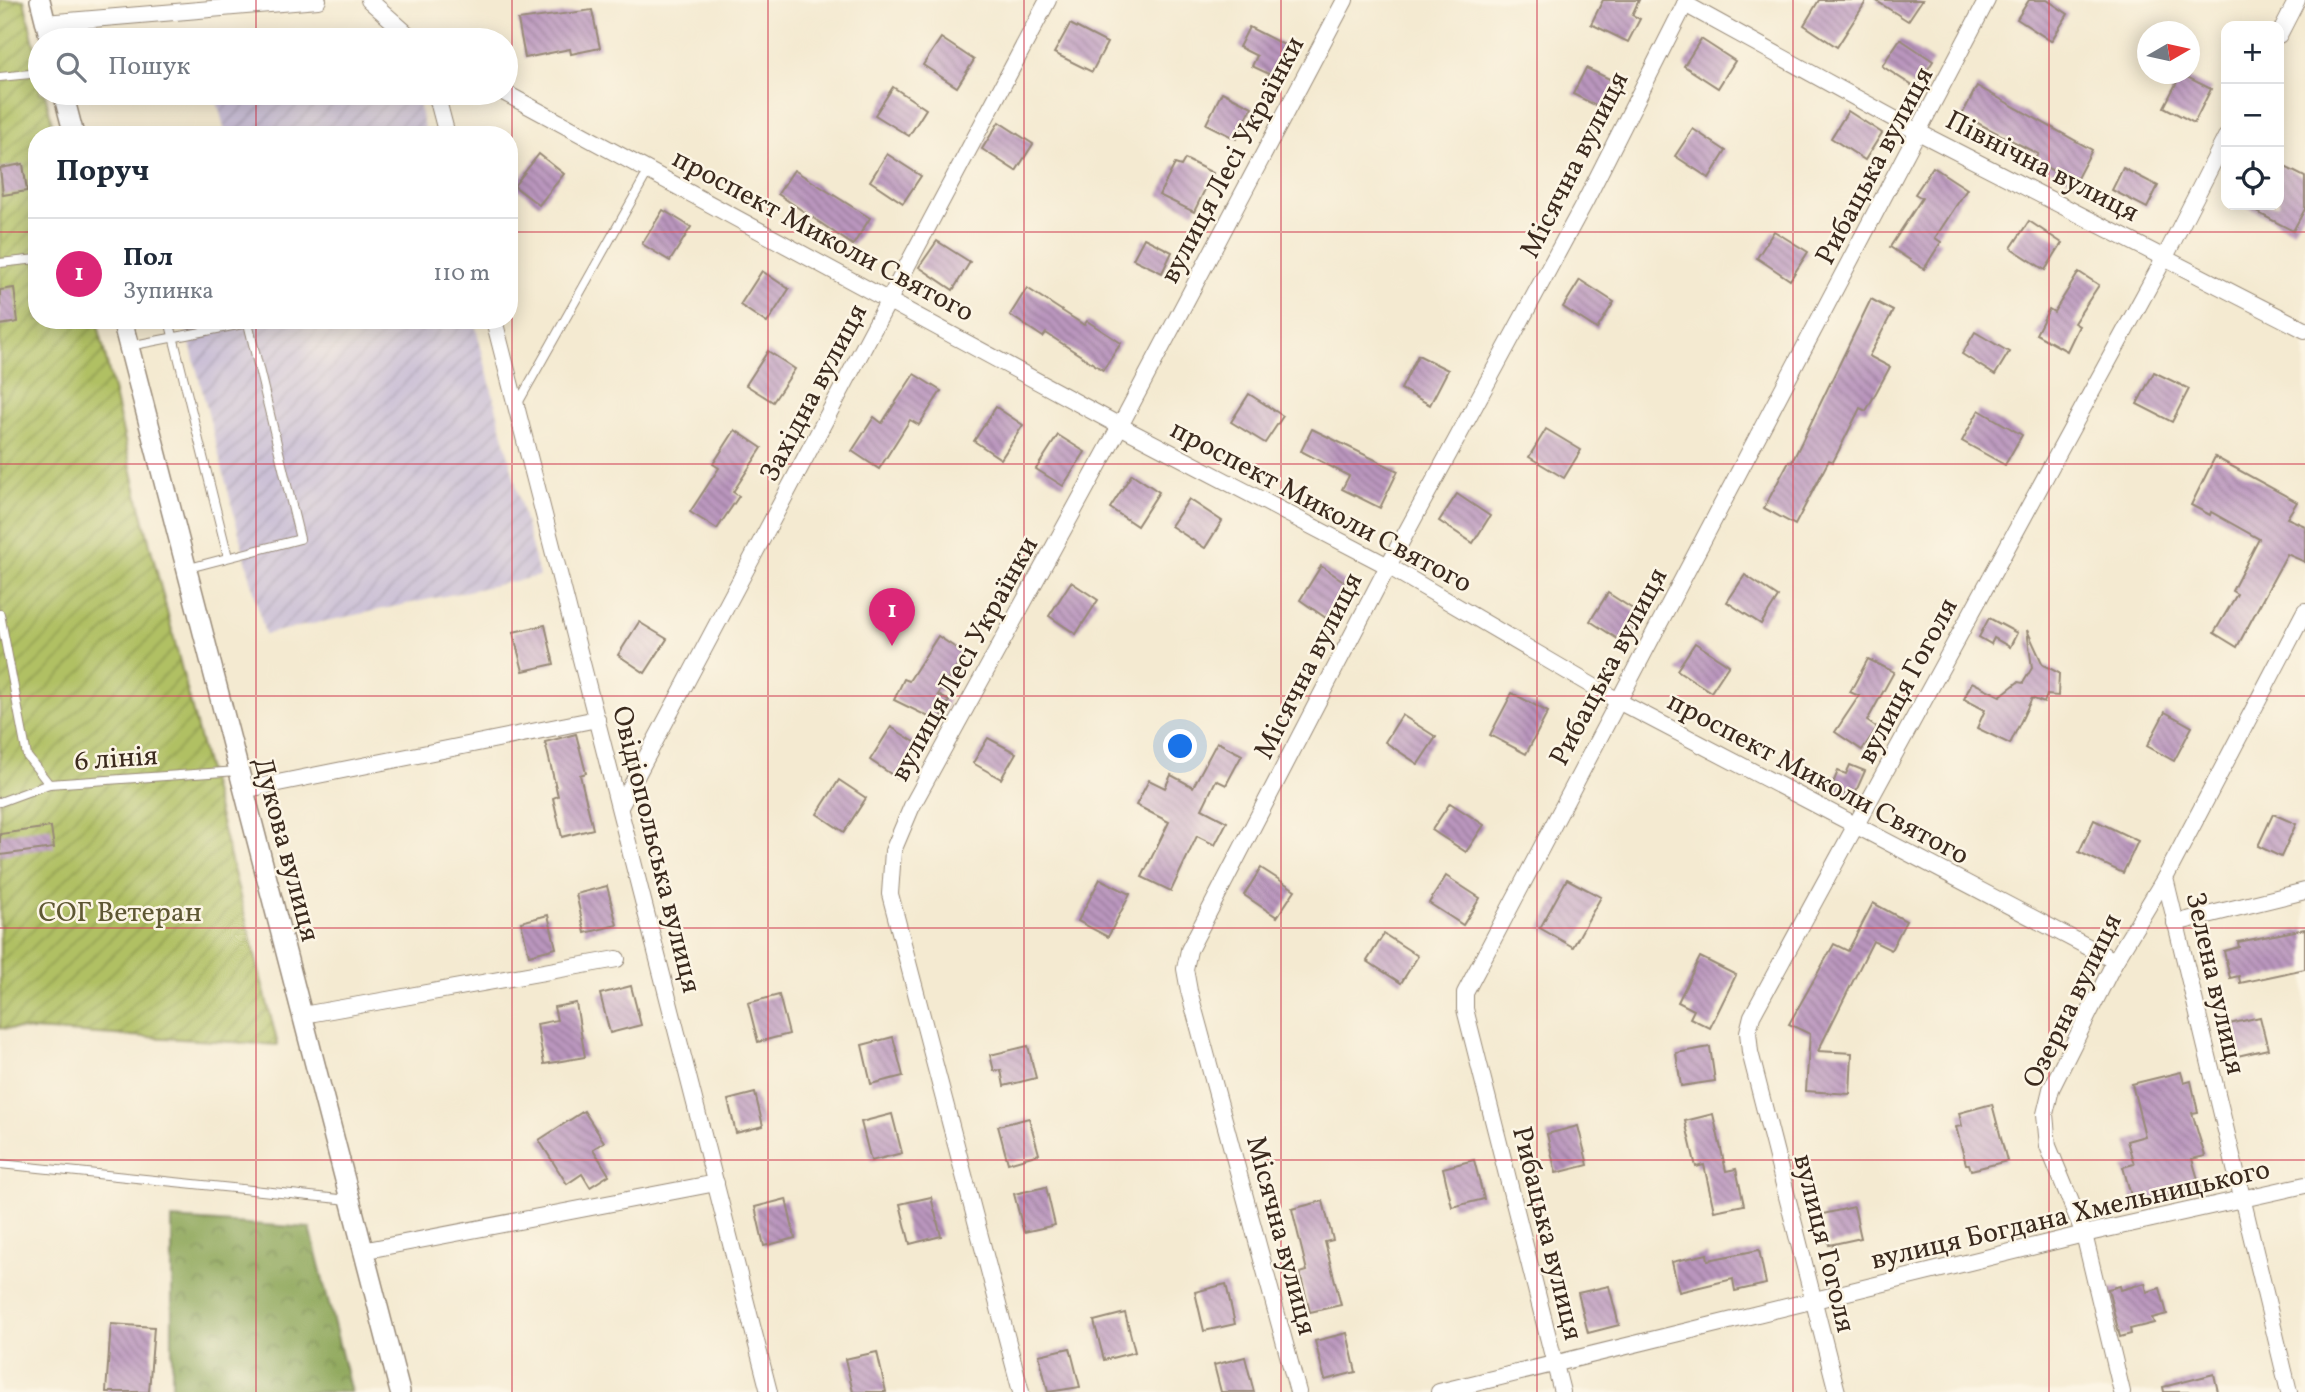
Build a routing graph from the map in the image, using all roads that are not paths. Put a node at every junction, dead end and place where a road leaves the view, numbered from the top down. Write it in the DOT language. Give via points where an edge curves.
graph roads {
  1 [pos="40,0"];
  2 [pos="318,0"];
  3 [pos="369,0"];
  4 [pos="1048,0"];
  5 [pos="1345,0"];
  6 [pos="1987,0"];
  7 [pos="2297,0"];
  8 [pos="282,1"];
  9 [pos="1686,2"];
  10 [pos="2284,25"];
  11 [pos="47,28"];
  12 [pos="78,28"];
  13 [pos="400,28"];
  14 [pos="28,74"];
  15 [pos="0,77"];
  16 [pos="518,99"];
  17 [pos="67,105"];
  18 [pos="439,105"];
  19 [pos="72,126"];
  20 [pos="445,126"];
  21 [pos="1920,133"];
  22 [pos="2221,147"];
  23 [pos="649,170"];
  24 [pos="2165,257"];
  25 [pos="28,260"];
  26 [pos="0,263"];
  27 [pos="892,300"];
  28 [pos="124,329"];
  29 [pos="171,329"];
  30 [pos="218,329"];
  31 [pos="249,329"];
  32 [pos="496,329"];
  33 [pos="2305,330"];
  34 [pos="173,338"];
  35 [pos="129,346"];
  36 [pos="517,406"];
  37 [pos="1120,426"];
  38 [pos="229,558"];
  39 [pos="1388,566"];
  40 [pos="189,568"];
  41 [pos="2305,611"];
  42 [pos="0,614"];
  43 [pos="1,627"];
  44 [pos="1619,701"];
  45 [pos="597,719"];
  46 [pos="240,780"];
  47 [pos="48,784"];
  48 [pos="0,802"];
  49 [pos="620,807"];
  50 [pos="1856,827"];
  51 [pos="2165,878"];
  52 [pos="2305,891"];
  53 [pos="2175,922"];
  54 [pos="617,959"];
  55 [pos="2115,961"];
  56 [pos="303,1015"];
  57 [pos="0,1164"];
  58 [pos="716,1183"];
  59 [pos="2305,1185"];
  60 [pos="349,1200"];
  61 [pos="2241,1202"];
  62 [pos="2084,1234"];
  63 [pos="362,1251"];
  64 [pos="1814,1300"];
  65 [pos="1555,1366"];
  66 [pos="400,1392"];
  67 [pos="769,1392"];
  68 [pos="1021,1392"];
  69 [pos="1298,1392"];
  70 [pos="1439,1392"];
  71 [pos="1562,1392"];
  72 [pos="1837,1392"];
  73 [pos="2122,1392"];
  74 [pos="2289,1392"];
  1 -- 11 [label="street"];
  2 -- 8 [label="street"];
  3 -- 13 [label="street"];
  4 -- 27 [label="street, Західна вулиця"];
  5 -- 37 [label="street, вулиця Лесі Українки"];
  6 -- 21 [label="street, Рибацька вулиця"];
  7 -- 10 [label="street"];
  8 -- 12 [label="street"];
  9 -- 21 [label="street, Північна вулиця"];
  9 -- 39 [label="street, Місячна вулиця" via="1586,200"];
  14 -- 15 [label="lane"];
  16 -- 23 [label="street, проспект Миколи Святого"];
  17 -- 19 [label="street"];
  18 -- 20 [label="street"];
  21 -- 24 [label="street, Північна вулиця"];
  21 -- 44 [label="street, Рибацька вулиця"];
  22 -- 24 [label="street, вулиця Гоголя"];
  23 -- 27 [label="street, проспект Миколи Святого"];
  23 -- 36 [label="lane"];
  24 -- 33 [label="street, Північна вулиця"];
  24 -- 50 [label="street, вулиця Гоголя"];
  25 -- 26 [label="lane"];
  27 -- 37 [label="street, проспект Миколи Святого"];
  27 -- 49 [label="street, Західна вулиця"];
  28 -- 35 [label="street, Дукова вулиця"];
  29 -- 34 [label="lane"];
  30 -- 34 [label="lane"];
  31 -- 38 [label="lane" via="300,539"];
  32 -- 36 [label="street, Овідіопольська вулиця"];
  34 -- 35 [label="lane"];
  34 -- 38 [label="lane"];
  35 -- 40 [label="street, Дукова вулиця"];
  36 -- 45 [label="street, Овідіопольська вулиця"];
  37 -- 39 [label="street, проспект Миколи Святого"];
  37 -- 68 [label="street, вулиця Лесі Українки" via="912,807 893,851 890,872 890,894"];
  38 -- 40 [label="lane"];
  39 -- 44 [label="street, проспект Миколи Святого"];
  39 -- 69 [label="street, Місячна вулиця" via="1189,950 1185,969"];
  40 -- 46 [label="street, Дукова вулиця"];
  41 -- 51 [label="street, Зелена вулиця"];
  42 -- 43 [label="lane"];
  43 -- 47 [label="lane" via="27,756"];
  44 -- 50 [label="street, проспект Миколи Святого"];
  44 -- 65 [label="street, Рибацька вулиця" via="1465,993 1465,1009"];
  45 -- 46 [label="street"];
  45 -- 49 [label="street, Овідіопольська вулиця"];
  46 -- 47 [label="lane, 6 лінія"];
  46 -- 56 [label="street, Дукова вулиця"];
  47 -- 48 [label="lane, 6 лінія"];
  49 -- 58 [label="street, Овідіопольська вулиця"];
  50 -- 55 [label="street, проспект Миколи Святого"];
  50 -- 64 [label="street, вулиця Гоголя" via="1752,1016 1748,1032"];
  51 -- 53 [label="street, Зелена вулиця"];
  51 -- 55 [label="street, Озерна вулиця"];
  52 -- 53 [label="street"];
  53 -- 61 [label="street, Зелена вулиця"];
  54 -- 56 [label="street"];
  55 -- 62 [label="street, Озерна вулиця" via="2051,1089 2045,1114 2048,1146"];
  56 -- 60 [label="street, Дукова вулиця"];
  57 -- 60 [label="lane"];
  58 -- 63 [label="street"];
  58 -- 67 [label="street, Овідіопольська вулиця"];
  59 -- 61 [label="street, вулиця Богдана Хмельницького"];
  60 -- 63 [label="street, Дукова вулиця"];
  61 -- 62 [label="street, вулиця Богдана Хмельницького"];
  61 -- 74 [label="street, Зелена вулиця"];
  62 -- 64 [label="street, вулиця Богдана Хмельницького"];
  62 -- 73 [label="street, Озерна вулиця"];
  63 -- 66 [label="street, Дукова вулиця"];
  64 -- 65 [label="street, вулиця Богдана Хмельницького"];
  64 -- 72 [label="street, вулиця Гоголя"];
  65 -- 70 [label="street, вулиця Богдана Хмельницького"];
  65 -- 71 [label="street, Рибацька вулиця"];
}
